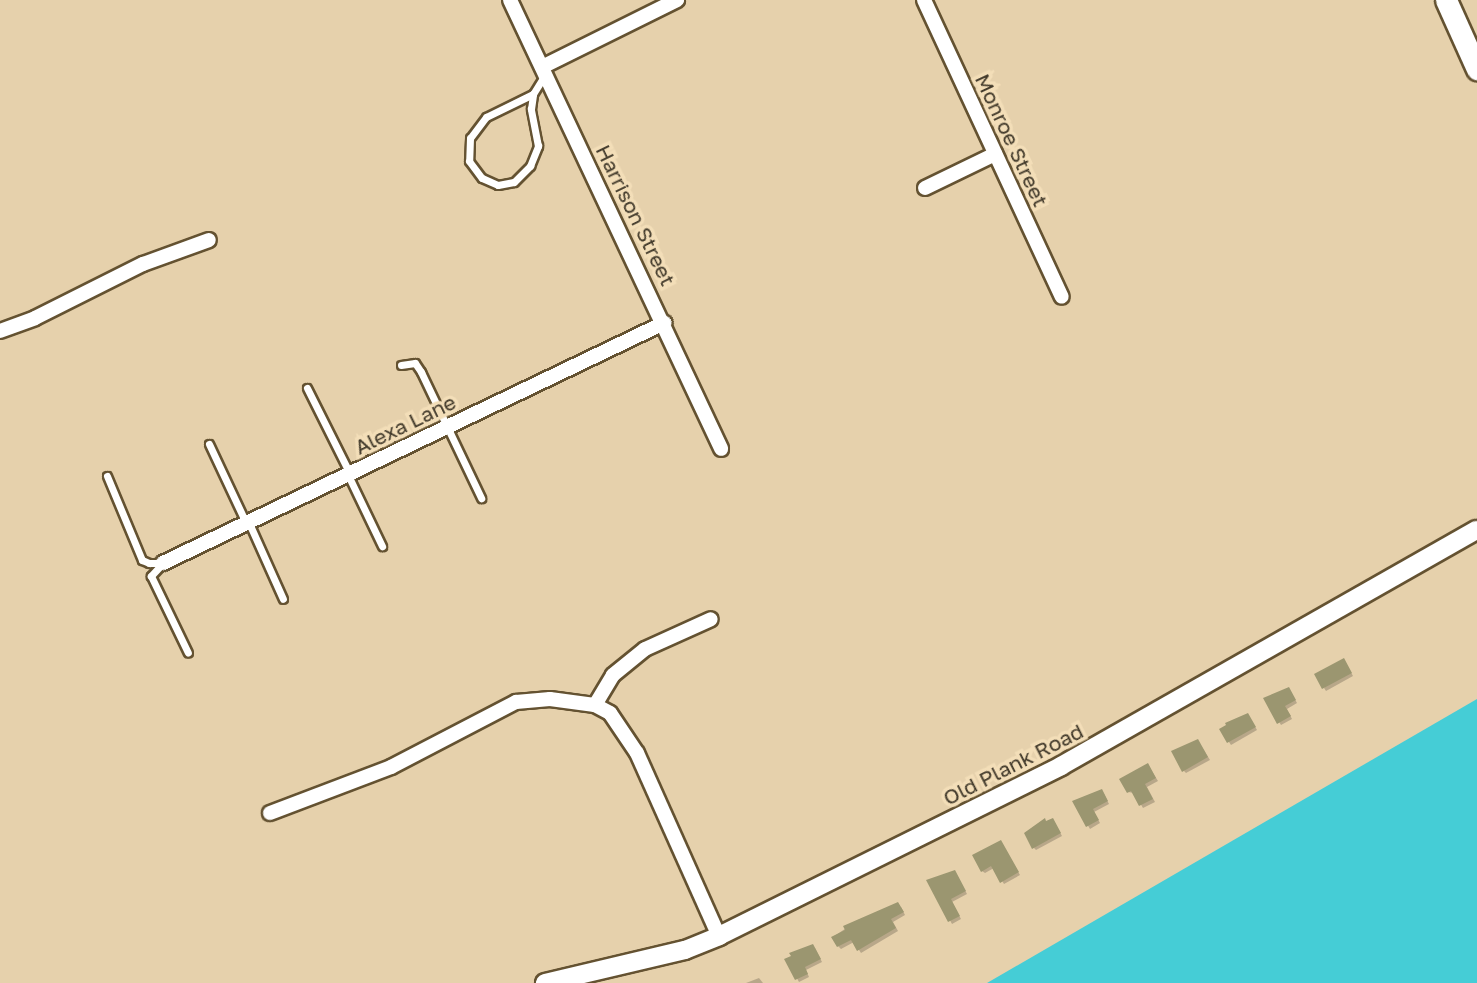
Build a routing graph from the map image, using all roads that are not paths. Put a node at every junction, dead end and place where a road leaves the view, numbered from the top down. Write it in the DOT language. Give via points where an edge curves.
graph roads {
  1 [pos="510,0"];
  2 [pos="677,0"];
  3 [pos="924,0"];
  4 [pos="1446,0"];
  5 [pos="1477,69"];
  6 [pos="544,71"];
  7 [pos="533,94"];
  8 [pos="995,154"];
  9 [pos="925,188"];
  10 [pos="209,240"];
  11 [pos="1062,297"];
  12 [pos="664,323"];
  13 [pos="0,331"];
  14 [pos="401,365"];
  15 [pos="307,388"];
  16 [pos="446,428"];
  17 [pos="209,444"];
  18 [pos="721,449"];
  19 [pos="349,475"];
  20 [pos="107,477"];
  21 [pos="481,498"];
  22 [pos="247,523"];
  23 [pos="1477,530"];
  24 [pos="382,547"];
  25 [pos="163,563"];
  26 [pos="283,599"];
  27 [pos="711,619"];
  28 [pos="188,653"];
  29 [pos="595,705"];
  30 [pos="270,813"];
  31 [pos="719,936"];
  32 [pos="545,983"];
  1 -- 6 [label="street, Harrison Street"];
  2 -- 6 [label="street"];
  3 -- 8 [label="street, Monroe Street"];
  4 -- 5 [label="main road"];
  6 -- 7 [label="lane"];
  6 -- 12 [label="street, Harrison Street"];
  7 -- 7 [label="lane" via="538,146 530,166 514,181 498,185 482,178 469,161 470,138 486,117"];
  8 -- 9 [label="street"];
  8 -- 11 [label="street, Monroe Street"];
  10 -- 13 [label="street" via="143,264"];
  12 -- 16 [label="street, Alexa Lane"];
  12 -- 18 [label="street, Harrison Street"];
  14 -- 16 [label="lane" via="415,363"];
  15 -- 19 [label="lane"];
  16 -- 19 [label="street, Alexa Lane"];
  16 -- 21 [label="lane"];
  17 -- 22 [label="lane"];
  19 -- 22 [label="street, Alexa Lane"];
  19 -- 24 [label="lane"];
  20 -- 25 [label="lane" via="142,559"];
  22 -- 25 [label="street, Alexa Lane"];
  22 -- 26 [label="lane"];
  23 -- 31 [label="street, Old Plank Road" via="1061,766"];
  25 -- 28 [label="lane" via="151,576"];
  27 -- 29 [label="street" via="645,649 613,675"];
  29 -- 30 [label="street" via="550,699 516,702 391,767"];
  29 -- 31 [label="street" via="610,713 633,745"];
  31 -- 32 [label="street, Old Plank Road" via="685,950"];
}
